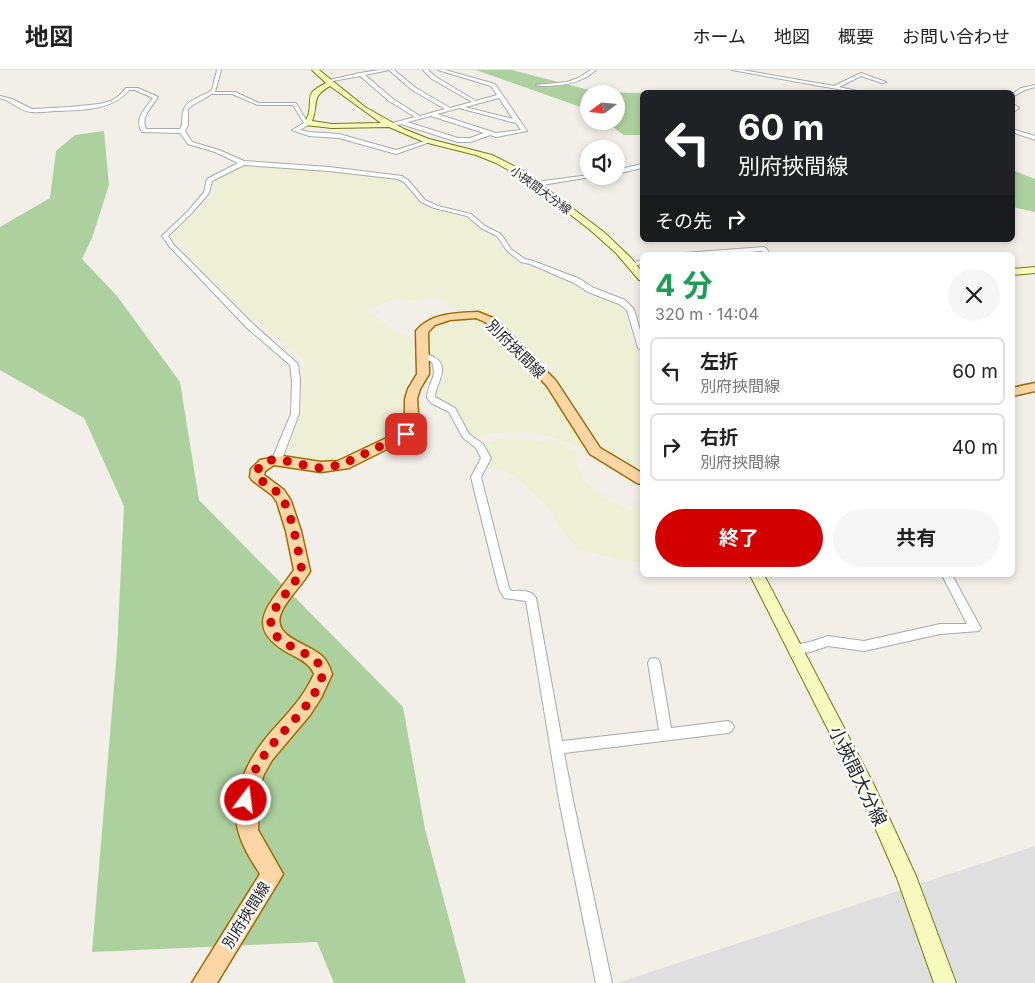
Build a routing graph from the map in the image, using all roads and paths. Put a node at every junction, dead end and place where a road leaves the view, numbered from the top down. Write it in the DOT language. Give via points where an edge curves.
graph roads {
  1 [pos="219,70"];
  2 [pos="315,70"];
  3 [pos="387,70"];
  4 [pos="391,70"];
  5 [pos="425,70"];
  6 [pos="440,70"];
  7 [pos="594,70"];
  8 [pos="734,70"];
  9 [pos="776,70"];
  10 [pos="360,74"];
  11 [pos="770,76"];
  12 [pos="329,82"];
  13 [pos="884,82"];
  14 [pos="538,85"];
  15 [pos="1035,86"];
  16 [pos="834,88"];
  17 [pos="846,90"];
  18 [pos="211,93"];
  19 [pos="1015,94"];
  20 [pos="500,96"];
  21 [pos="0,97"];
  22 [pos="475,102"];
  23 [pos="458,107"];
  24 [pos="448,109"];
  25 [pos="430,114"];
  26 [pos="419,117"];
  27 [pos="308,122"];
  28 [pos="400,122"];
  29 [pos="519,122"];
  30 [pos="391,125"];
  31 [pos="182,130"];
  32 [pos="1015,131"];
  33 [pos="490,133"];
  34 [pos="1035,138"];
  35 [pos="430,141"];
  36 [pos="243,163"];
  37 [pos="640,166"];
  38 [pos="625,170"];
  39 [pos="580,178"];
  40 [pos="536,184"];
  41 [pos="724,252"];
  42 [pos="766,252"];
  43 [pos="640,262"];
  44 [pos="631,264"];
  45 [pos="1035,270"];
  46 [pos="1015,272"];
  47 [pos="640,275"];
  48 [pos="640,342"];
  49 [pos="422,354"];
  50 [pos="1035,387"];
  51 [pos="1015,391"];
  52 [pos="277,459"];
  53 [pos="640,478"];
  54 [pos="758,577"];
  55 [pos="949,577"];
  56 [pos="794,650"];
  57 [pos="654,663"];
  58 [pos="728,727"];
  59 [pos="666,735"];
  60 [pos="558,748"];
  61 [pos="204,983"];
  62 [pos="604,983"];
  63 [pos="945,983"];
  1 -- 18 [label="street"];
  2 -- 12 [label="main road, 小挾間大分線"];
  3 -- 10 [label="street"];
  4 -- 24 [label="street" via="414,89"];
  5 -- 22 [label="street"];
  6 -- 20 [label="street" via="493,85"];
  7 -- 14 [label="street" via="569,84"];
  8 -- 11 [label="street"];
  9 -- 11 [label="street"];
  10 -- 12 [label="street"];
  10 -- 26 [label="street" via="391,100"];
  11 -- 16 [label="street"];
  12 -- 27 [label="main road" via="312,98"];
  12 -- 30 [label="main road, 小挾間大分線"];
  13 -- 16 [label="street" via="861,74"];
  15 -- 19 [label="street"];
  16 -- 17 [label="street"];
  18 -- 27 [label="street" via="233,93 258,104 294,104"];
  18 -- 31 [label="street" via="186,109"];
  20 -- 22 [label="street"];
  20 -- 29 [label="street"];
  21 -- 31 [label="street" via="9,98 32,111 104,105 128,89 136,89 156,97 142,116 144,131"];
  22 -- 23 [label="street"];
  23 -- 24 [label="street"];
  23 -- 29 [label="street"];
  24 -- 25 [label="street"];
  25 -- 26 [label="street"];
  25 -- 33 [label="street"];
  26 -- 28 [label="street"];
  27 -- 30 [label="main road, 小挾間大分線" via="332,126"];
  27 -- 35 [label="street" via="296,130 339,136 396,152"];
  28 -- 30 [label="street"];
  28 -- 33 [label="street" via="458,140 471,140"];
  29 -- 33 [label="street" via="524,131"];
  30 -- 35 [label="main road, 小挾間大分線"];
  31 -- 36 [label="street" via="190,142"];
  32 -- 34 [label="street"];
  35 -- 40 [label="main road, 小挾間大分線" via="498,161"];
  36 -- 48 [label="street" via="400,177 423,201 470,216 499,235 509,250 523,261 622,302 630,309"];
  36 -- 52 [label="street" via="209,180 207,192 165,236 215,292 294,364 294,414"];
  37 -- 38 [label="street"];
  39 -- 40 [label="street"];
  40 -- 44 [label="main road, 小挾間大分線" via="588,224"];
  41 -- 42 [label="street" via="764,249"];
  43 -- 44 [label="street"];
  44 -- 47 [label="main road, 小挾間大分線"];
  45 -- 46 [label="main road"];
  49 -- 52 [label="main road, 別府挾間線" via="423,374 411,400 413,422 403,437 332,467 307,466"];
  49 -- 53 [label="main road, 別府挾間線" via="421,333 431,323 467,314 489,320 555,388 595,451"];
  49 -- 60 [label="street" via="435,361 439,371 431,398 452,410 466,436 480,446 486,458 476,477 504,589 508,595 531,598"];
  50 -- 51 [label="main road"];
  52 -- 61 [label="main road, 別府挾間線" via="262,464 256,473 284,502 302,571 273,612 271,624 282,642 318,663 323,674 304,708 268,748 248,783 248,831 272,874"];
  54 -- 56 [label="main road, 小挾間大分線"];
  55 -- 56 [label="street" via="975,628 940,629 864,646 828,641"];
  56 -- 63 [label="main road, 小挾間大分線" via="867,788 906,876"];
  57 -- 59 [label="street"];
  58 -- 59 [label="street"];
  59 -- 60 [label="street"];
  60 -- 62 [label="street"];
}
